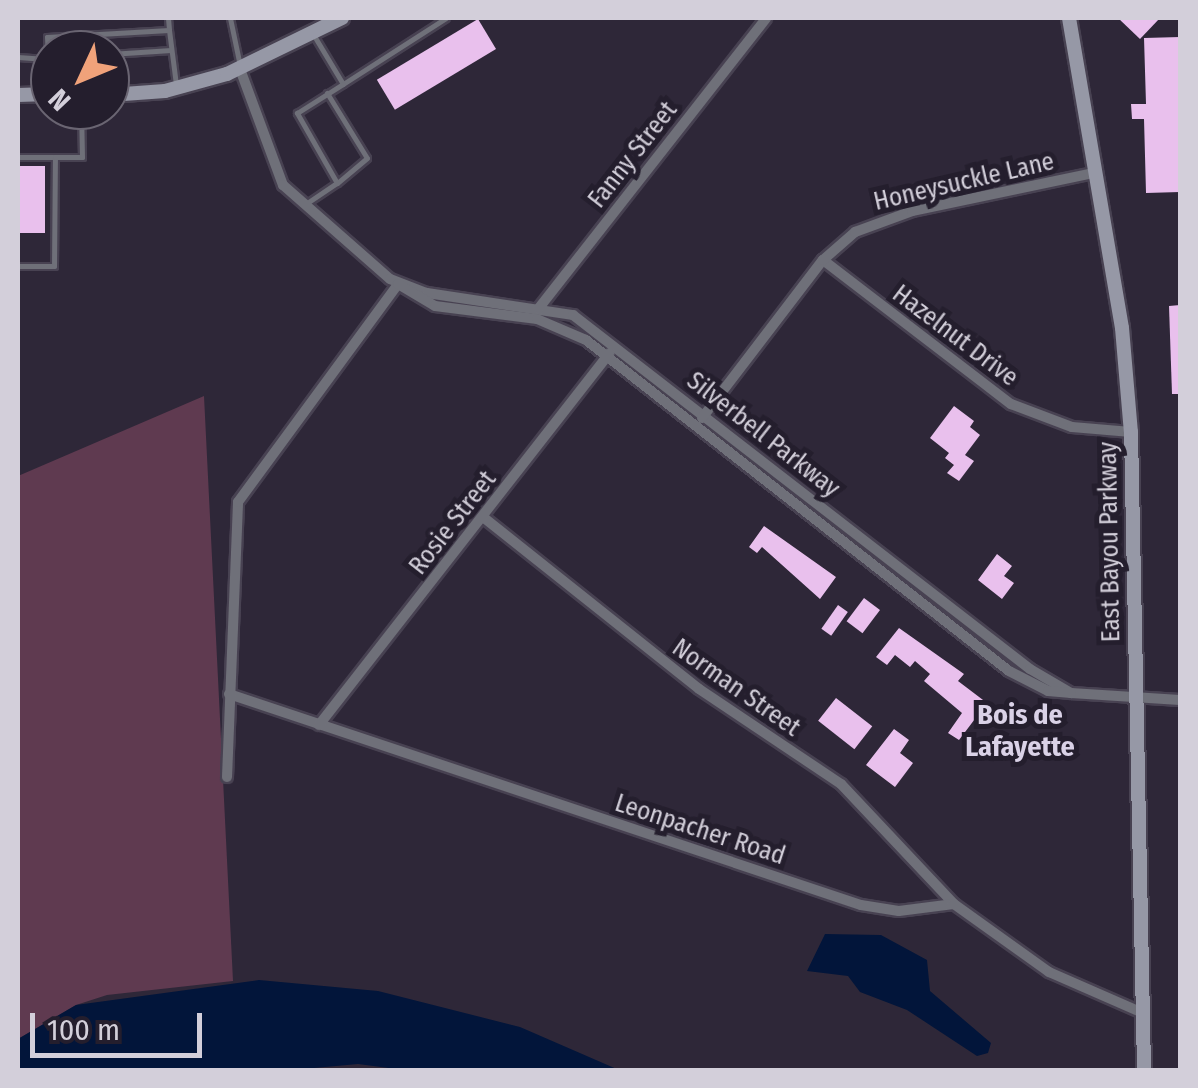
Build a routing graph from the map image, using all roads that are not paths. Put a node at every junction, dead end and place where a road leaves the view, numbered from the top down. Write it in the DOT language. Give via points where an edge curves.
graph roads {
  1 [pos="168,18"];
  2 [pos="230,18"];
  3 [pos="342,18"];
  4 [pos="446,18"];
  5 [pos="766,18"];
  6 [pos="1070,18"];
  7 [pos="169,30"];
  8 [pos="130,33"];
  9 [pos="313,34"];
  10 [pos="171,50"];
  11 [pos="130,53"];
  12 [pos="240,69"];
  13 [pos="343,84"];
  14 [pos="176,88"];
  15 [pos="130,92"];
  16 [pos="326,92"];
  17 [pos="81,130"];
  18 [pos="55,157"];
  19 [pos="18,158"];
  20 [pos="1094,173"];
  21 [pos="337,183"];
  22 [pos="302,207"];
  23 [pos="823,260"];
  24 [pos="18,266"];
  25 [pos="398,284"];
  26 [pos="540,306"];
  27 [pos="532,318"];
  28 [pos="616,344"];
  29 [pos="607,356"];
  30 [pos="705,415"];
  31 [pos="697,426"];
  32 [pos="1131,432"];
  33 [pos="483,517"];
  34 [pos="1071,693"];
  35 [pos="229,694"];
  36 [pos="1180,700"];
  37 [pos="1136,701"];
  38 [pos="320,725"];
  39 [pos="227,776"];
  40 [pos="954,904"];
  41 [pos="1143,1012"];
  42 [pos="1144,1070"];
  1 -- 7 [label="lane"];
  2 -- 12 [label="lane"];
  3 -- 9 [label="street"];
  4 -- 13 [label="lane"];
  5 -- 26 [label="street, Fanny Street"];
  6 -- 20 [label="street, East Bayou Parkway"];
  7 -- 8 [label="lane"];
  7 -- 10 [label="lane"];
  9 -- 12 [label="street"];
  9 -- 13 [label="lane"];
  10 -- 11 [label="lane"];
  10 -- 14 [label="lane"];
  12 -- 14 [label="street"];
  12 -- 22 [label="street, Silverbell Parkway" via="274,170"];
  13 -- 16 [label="lane"];
  14 -- 15 [label="street"];
  16 -- 21 [label="lane" via="366,158"];
  16 -- 21 [label="lane" via="300,107 298,120"];
  17 -- 18 [label="lane" via="82,156"];
  18 -- 19 [label="lane"];
  18 -- 24 [label="lane" via="54,266"];
  20 -- 23 [label="street, Honeysuckle Lane" via="884,218"];
  20 -- 32 [label="street, East Bayou Parkway" via="1122,328"];
  21 -- 22 [label="lane"];
  22 -- 25 [label="street, Silverbell Parkway"];
  23 -- 30 [label="street, Honeysuckle Lane"];
  23 -- 32 [label="street, Hazelnut Drive" via="1011,404 1072,427"];
  25 -- 26 [label="street, Silverbell Parkway"];
  25 -- 27 [label="street, Silverbell Parkway" via="442,307"];
  25 -- 35 [label="street" via="238,502"];
  26 -- 27 [label="street, Fanny Street"];
  26 -- 28 [label="street, Silverbell Parkway" via="573,315"];
  27 -- 29 [label="street, Silverbell Parkway" via="570,331"];
  28 -- 29 [label="street, Rosie Street"];
  28 -- 30 [label="street, Silverbell Parkway"];
  29 -- 31 [label="street, Silverbell Parkway"];
  29 -- 33 [label="street, Rosie Street"];
  30 -- 31 [label="street, Honeysuckle Lane"];
  30 -- 34 [label="street, Silverbell Parkway"];
  31 -- 34 [label="street, Silverbell Parkway" via="1008,671 1048,691"];
  32 -- 37 [label="street, East Bayou Parkway"];
  33 -- 38 [label="street, Rosie Street"];
  33 -- 40 [label="street, Norman Street" via="699,689 841,784"];
  34 -- 37 [label="street, Silverbell Parkway"];
  35 -- 38 [label="street, Leonpacher Road"];
  35 -- 39 [label="street"];
  36 -- 37 [label="street, Silverbell Parkway"];
  37 -- 41 [label="street, East Bayou Parkway"];
  38 -- 40 [label="street, Leonpacher Road" via="861,905 898,911"];
  40 -- 41 [label="street" via="1048,972"];
  41 -- 42 [label="street, East Bayou Parkway"];
}
